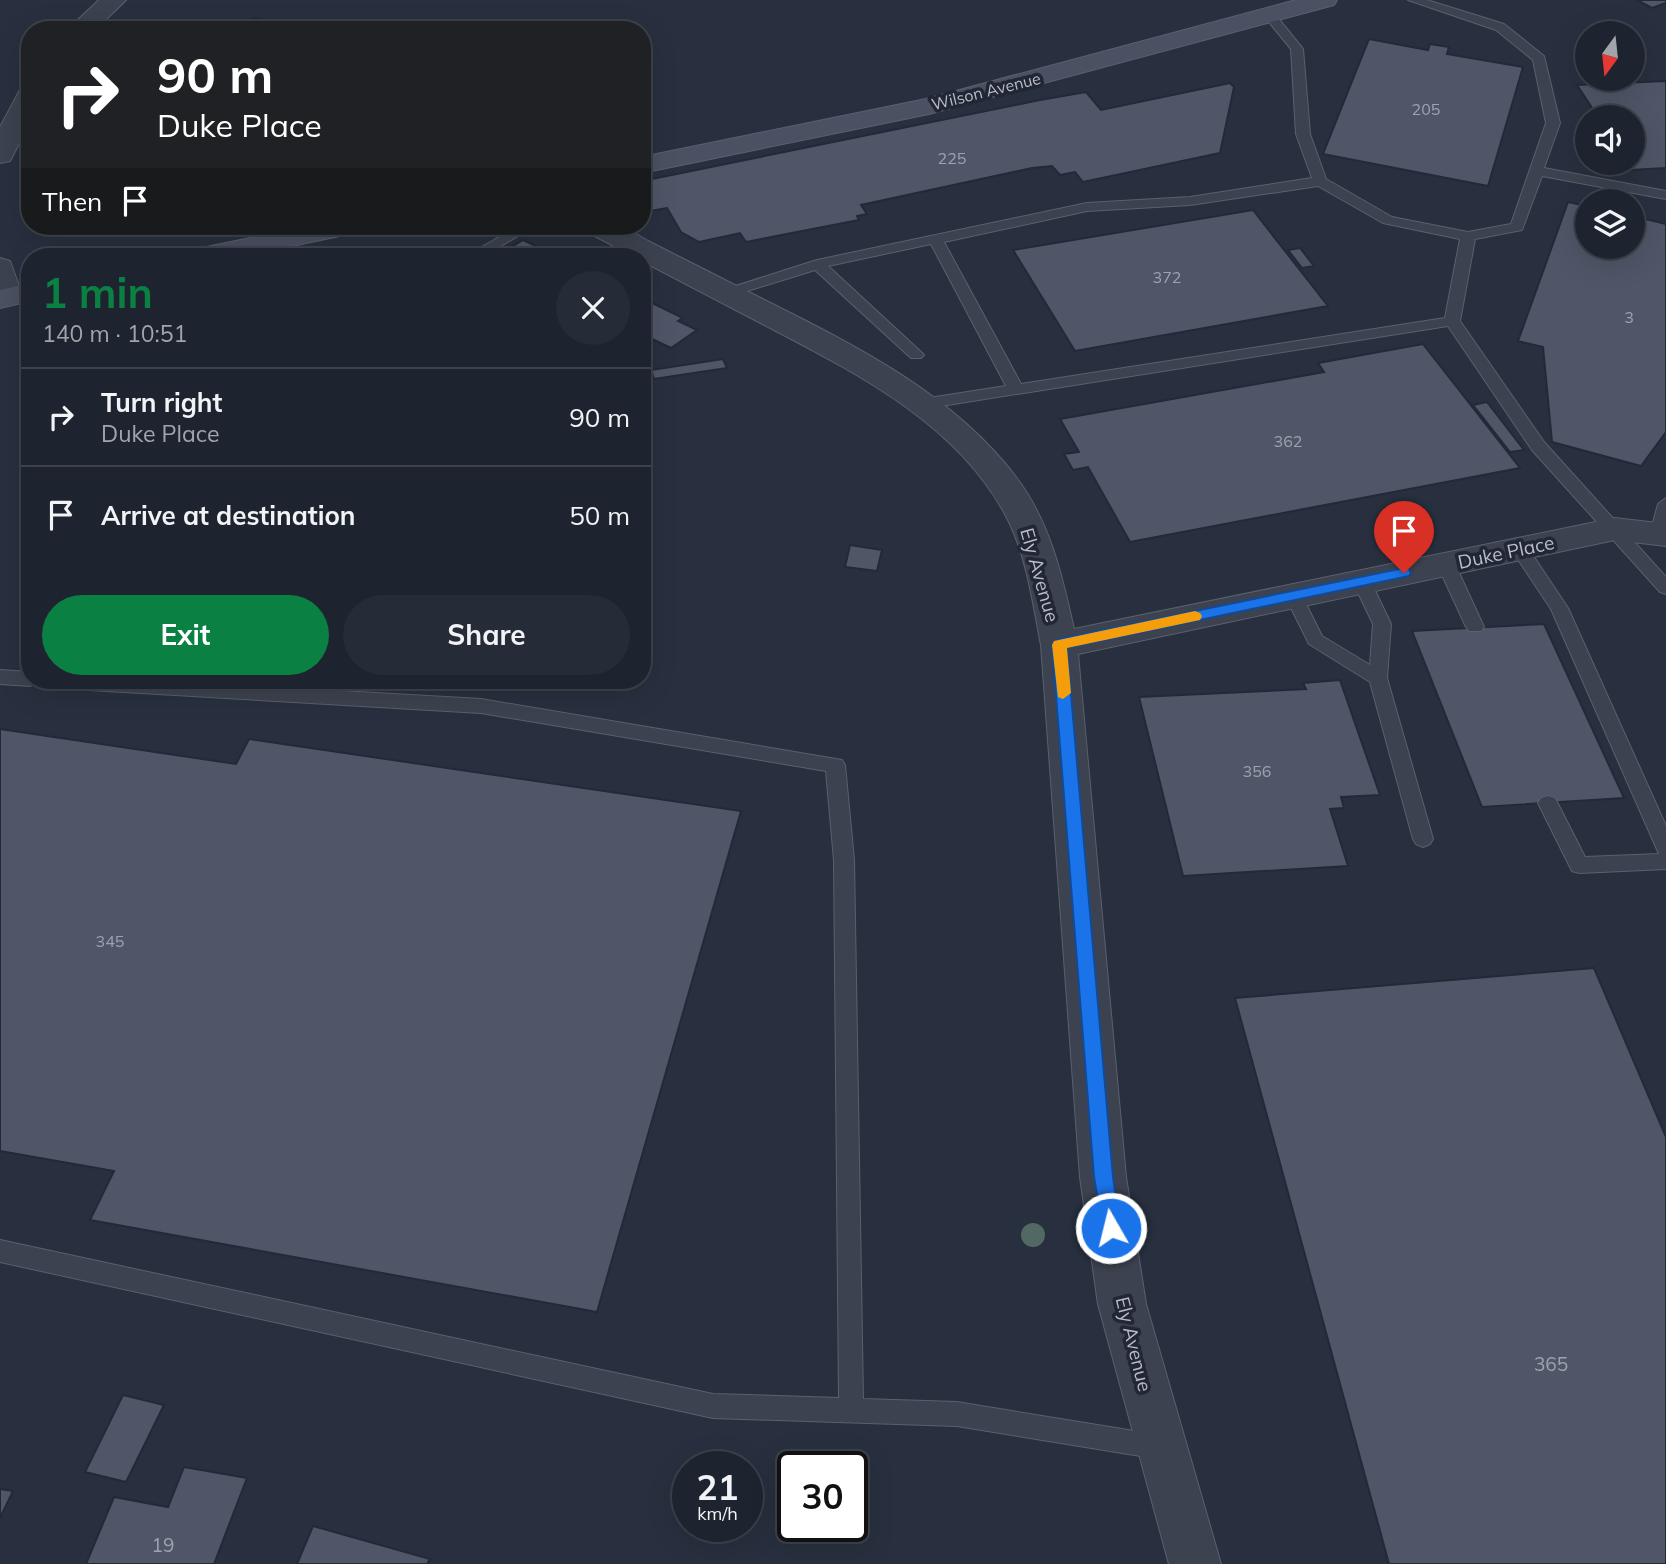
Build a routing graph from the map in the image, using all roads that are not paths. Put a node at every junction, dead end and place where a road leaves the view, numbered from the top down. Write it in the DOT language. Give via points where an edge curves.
graph roads {
  1 [pos="114,0"];
  2 [pos="1325,0"];
  3 [pos="1414,0"];
  4 [pos="1270,16"];
  5 [pos="90,21"];
  6 [pos="21,112"];
  7 [pos="0,155"];
  8 [pos="651,163"];
  9 [pos="1538,171"];
  10 [pos="1321,181"];
  11 [pos="1666,195"];
  12 [pos="305,235"];
  13 [pos="512,235"];
  14 [pos="615,235"];
  15 [pos="1468,236"];
  16 [pos="935,238"];
  17 [pos="241,248"];
  18 [pos="488,248"];
  19 [pos="640,248"];
  20 [pos="651,253"];
  21 [pos="817,264"];
  22 [pos="0,267"];
  23 [pos="729,293"];
  24 [pos="13,296"];
  25 [pos="1452,321"];
  26 [pos="916,355"];
  27 [pos="1016,389"];
  28 [pos="922,404"];
  29 [pos="1664,524"];
  30 [pos="1615,529"];
  31 [pos="1520,549"];
  32 [pos="1446,564"];
  33 [pos="1362,582"];
  34 [pos="1666,588"];
  35 [pos="1294,596"];
  36 [pos="1475,627"];
  37 [pos="1059,645"];
  38 [pos="0,677"];
  39 [pos="21,678"];
  40 [pos="1378,678"];
  41 [pos="191,689"];
  42 [pos="1548,803"];
  43 [pos="1423,839"];
  44 [pos="1666,848"];
  45 [pos="1666,861"];
  46 [pos="0,1251"];
  47 [pos="850,1412"];
  48 [pos="1160,1448"];
  49 [pos="1195,1564"];
  1 -- 5 [label="street"];
  2 -- 4 [label="main road, Wilson Avenue"];
  3 -- 9 [label="lane" via="1500,27 1539,59 1553,124"];
  4 -- 8 [label="main road, Wilson Avenue" via="929,106"];
  4 -- 10 [label="lane" via="1297,49 1303,135"];
  6 -- 7 [label="street"];
  9 -- 11 [label="lane"];
  9 -- 15 [label="lane" via="1517,227"];
  10 -- 15 [label="lane" via="1388,220"];
  10 -- 16 [label="lane" via="1190,201 1087,207"];
  12 -- 17 [label="main road"];
  13 -- 18 [label="lane"];
  14 -- 19 [label="street, Ely Avenue"];
  15 -- 25 [label="lane"];
  16 -- 21 [label="lane"];
  16 -- 27 [label="lane"];
  20 -- 23 [label="street, Ely Avenue"];
  21 -- 23 [label="lane"];
  21 -- 26 [label="lane"];
  22 -- 24 [label="street"];
  23 -- 28 [label="street, Ely Avenue" via="862,363"];
  25 -- 27 [label="lane"];
  25 -- 30 [label="lane" via="1538,446"];
  27 -- 28 [label="lane"];
  28 -- 37 [label="street, Ely Avenue" via="987,461 1026,522"];
  29 -- 30 [label="street, Duke Place"];
  30 -- 31 [label="street, Duke Place"];
  30 -- 34 [label="lane"];
  31 -- 32 [label="street, Duke Place"];
  31 -- 44 [label="lane" via="1559,608"];
  32 -- 33 [label="street, Duke Place"];
  32 -- 36 [label="lane"];
  33 -- 35 [label="street, Duke Place"];
  33 -- 40 [label="lane" via="1382,624"];
  35 -- 37 [label="street, Duke Place"];
  35 -- 40 [label="lane" via="1315,640"];
  37 -- 48 [label="street, Ely Avenue" via="1103,1177 1122,1304"];
  38 -- 39 [label="lane"];
  40 -- 43 [label="lane"];
  41 -- 47 [label="lane" via="481,706 835,765 844,860"];
  42 -- 45 [label="lane" via="1579,865"];
  46 -- 47 [label="lane" via="713,1406"];
  47 -- 48 [label="lane" via="957,1414"];
  48 -- 49 [label="street, Ely Avenue"];
}
